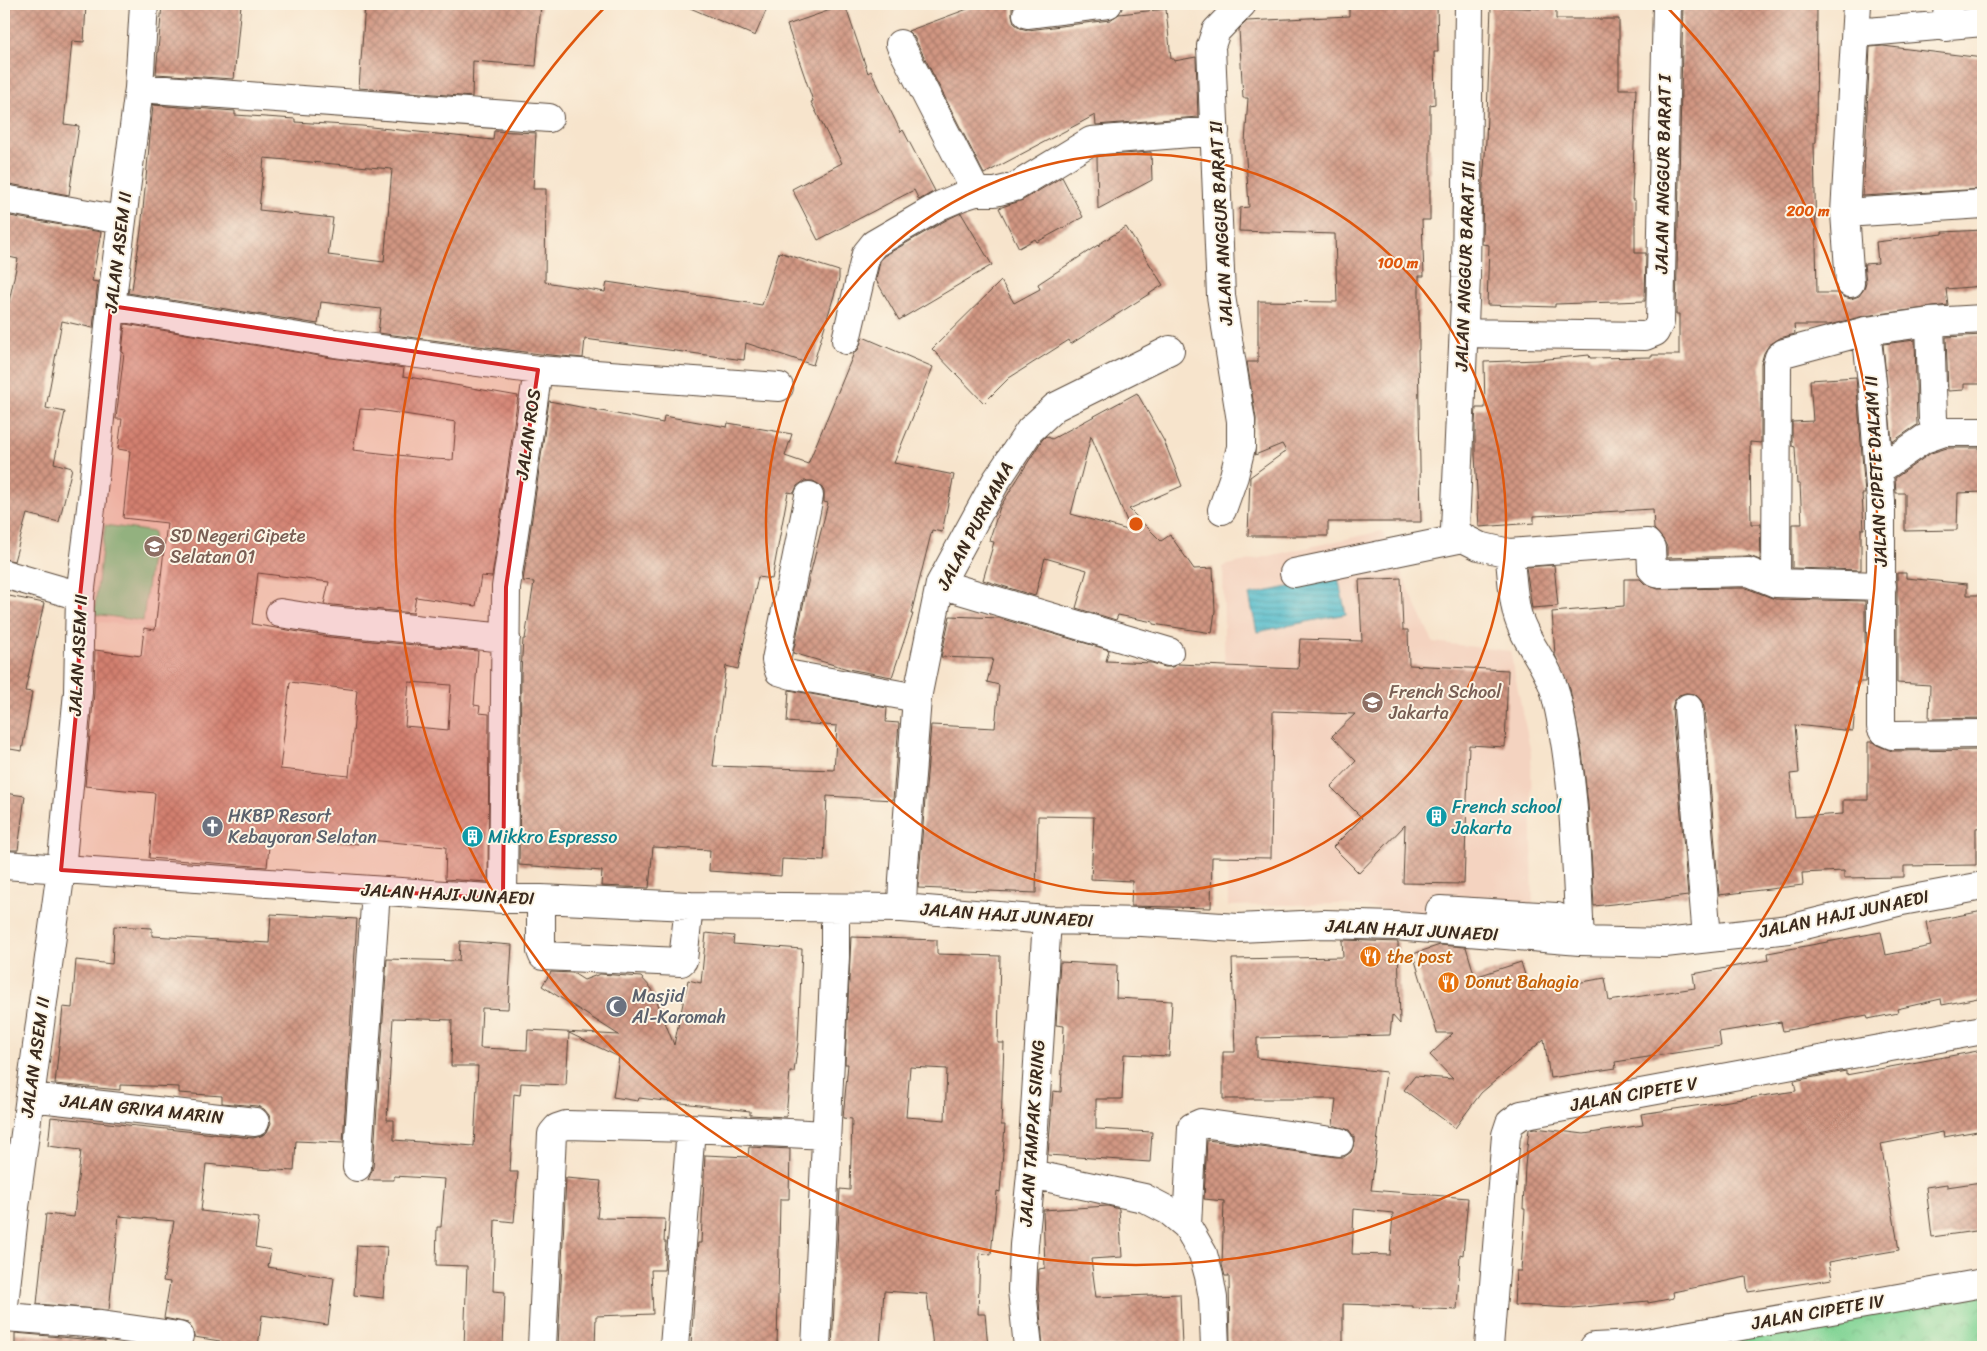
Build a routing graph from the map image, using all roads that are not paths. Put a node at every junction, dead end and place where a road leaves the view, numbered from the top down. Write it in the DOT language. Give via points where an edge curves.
graph roads {
  1 [pos="144,4"];
  2 [pos="1108,4"];
  3 [pos="1242,4"];
  4 [pos="1469,4"];
  5 [pos="1667,4"];
  6 [pos="1857,4"];
  7 [pos="1027,14"];
  8 [pos="1947,15"];
  9 [pos="1983,22"];
  10 [pos="1856,33"];
  11 [pos="900,44"];
  12 [pos="139,88"];
  13 [pos="549,118"];
  14 [pos="1215,131"];
  15 [pos="976,192"];
  16 [pos="4,199"];
  17 [pos="1983,204"];
  18 [pos="1845,213"];
  19 [pos="121,220"];
  20 [pos="1850,283"];
  21 [pos="111,306"];
  22 [pos="1983,319"];
  23 [pos="1930,322"];
  24 [pos="1866,332"];
  25 [pos="1464,333"];
  26 [pos="846,340"];
  27 [pos="1170,350"];
  28 [pos="538,370"];
  29 [pos="779,387"];
  30 [pos="1944,432"];
  31 [pos="1983,432"];
  32 [pos="1879,470"];
  33 [pos="809,496"];
  34 [pos="1222,510"];
  35 [pos="1459,534"];
  36 [pos="1509,553"];
  37 [pos="1294,573"];
  38 [pos="4,574"];
  39 [pos="1776,583"];
  40 [pos="940,584"];
  41 [pos="1882,586"];
  42 [pos="80,596"];
  43 [pos="280,613"];
  44 [pos="506,638"];
  45 [pos="1169,652"];
  46 [pos="917,698"];
  47 [pos="1688,708"];
  48 [pos="1983,734"];
  49 [pos="4,865"];
  50 [pos="61,870"];
  51 [pos="1983,886"];
  52 [pos="376,890"];
  53 [pos="503,899"];
  54 [pos="541,899"];
  55 [pos="689,906"];
  56 [pos="835,908"];
  57 [pos="902,908"];
  58 [pos="1047,920"];
  59 [pos="1707,938"];
  60 [pos="1570,940"];
  61 [pos="1983,1030"];
  62 [pos="30,1097"];
  63 [pos="255,1122"];
  64 [pos="691,1128"];
  65 [pos="826,1135"];
  66 [pos="1339,1142"];
  67 [pos="358,1167"];
  68 [pos="1031,1174"];
  69 [pos="1187,1226"];
  70 [pos="1983,1282"];
  71 [pos="4,1305"];
  72 [pos="4,1317"];
  73 [pos="178,1336"];
  74 [pos="1643,1346"];
  75 [pos="542,1347"];
  76 [pos="674,1347"];
  77 [pos="816,1347"];
  78 [pos="1028,1347"];
  79 [pos="1215,1347"];
  80 [pos="1489,1347"];
  81 [pos="1594,1347"];
  1 -- 12 [label="street, JALAN ASEM II"];
  2 -- 7 [label="street"];
  3 -- 14 [label="street, JALAN ANGGUR BARAT II" via="1216,31 1211,46"];
  4 -- 25 [label="street, JALAN ANGGUR BARAT III"];
  5 -- 25 [label="street, JALAN ANGGUR BARAT I" via="1660,322 1654,332 1645,336"];
  6 -- 10 [label="street"];
  8 -- 9 [label="street"];
  8 -- 10 [label="street"];
  10 -- 18 [label="street"];
  11 -- 15 [label="street"];
  12 -- 13 [label="street"];
  12 -- 19 [label="street, JALAN ASEM II"];
  14 -- 15 [label="street" via="1091,141 1015,187"];
  14 -- 34 [label="street, JALAN ANGGUR BARAT II" via="1221,296 1241,421 1241,447"];
  15 -- 26 [label="street" via="941,205 874,244 866,254"];
  16 -- 19 [label="street"];
  17 -- 18 [label="street"];
  18 -- 20 [label="street"];
  19 -- 21 [label="street, JALAN ASEM II"];
  21 -- 28 [label="street, JALAN ROS" via="335,343"];
  21 -- 42 [label="street, JALAN ASEM II"];
  22 -- 23 [label="street"];
  23 -- 24 [label="street"];
  23 -- 30 [label="street" via="1933,418 1936,430"];
  24 -- 32 [label="street, JALAN CIPETE DALAM II"];
  24 -- 39 [label="street" via="1784,353 1779,358"];
  25 -- 35 [label="street, JALAN ANGGUR BARAT III"];
  27 -- 40 [label="street, JALAN PURNAMA" via="1055,407 1030,430 996,481"];
  28 -- 29 [label="street"];
  28 -- 44 [label="street, JALAN ROS" via="506,587"];
  30 -- 31 [label="street"];
  30 -- 32 [label="street" via="1924,438"];
  32 -- 41 [label="street, JALAN CIPETE DALAM II"];
  33 -- 46 [label="street" via="776,660 779,671"];
  35 -- 36 [label="street" via="1479,546"];
  35 -- 37 [label="street"];
  36 -- 39 [label="street, JALAN CIPETE DALAM II" via="1647,542 1651,548 1652,569 1656,573 1749,572"];
  36 -- 60 [label="street" via="1517,614 1549,674 1559,710 1570,786"];
  38 -- 42 [label="street"];
  39 -- 41 [label="street, JALAN CIPETE DALAM II"];
  40 -- 45 [label="street"];
  40 -- 46 [label="street, JALAN PURNAMA"];
  41 -- 48 [label="street" via="1880,722 1883,731 1892,735"];
  42 -- 50 [label="street, JALAN ASEM II" via="78,692"];
  43 -- 44 [label="street"];
  44 -- 53 [label="street, JALAN ROS"];
  46 -- 57 [label="street, JALAN PURNAMA"];
  47 -- 59 [label="street"];
  49 -- 50 [label="street, JALAN HAJI JUNAEDI"];
  50 -- 52 [label="street, JALAN HAJI JUNAEDI"];
  50 -- 62 [label="street, JALAN ASEM II"];
  51 -- 59 [label="street, JALAN HAJI JUNAEDI" via="1902,901 1788,929"];
  52 -- 53 [label="street, JALAN HAJI JUNAEDI"];
  52 -- 67 [label="street"];
  53 -- 54 [label="street, JALAN HAJI JUNAEDI"];
  54 -- 55 [label="street, JALAN HAJI JUNAEDI"];
  54 -- 55 [label="street" via="542,954 553,956 682,962"];
  55 -- 56 [label="street, JALAN HAJI JUNAEDI"];
  56 -- 57 [label="street, JALAN HAJI JUNAEDI"];
  56 -- 65 [label="street"];
  57 -- 58 [label="street, JALAN HAJI JUNAEDI"];
  58 -- 60 [label="street, JALAN HAJI JUNAEDI" via="1238,928 1324,924"];
  58 -- 68 [label="street, JALAN TAMPAK SIRING"];
  59 -- 60 [label="street, JALAN HAJI JUNAEDI" via="1665,943"];
  61 -- 80 [label="street, JALAN CIPETE V" via="1521,1115 1510,1123 1506,1135"];
  62 -- 63 [label="street, JALAN GRIYA MARIN"];
  62 -- 71 [label="street, JALAN ASEM II"];
  64 -- 65 [label="street"];
  64 -- 75 [label="street" via="566,1125 554,1130"];
  64 -- 76 [label="street"];
  65 -- 77 [label="street"];
  66 -- 69 [label="street" via="1196,1124 1192,1127"];
  68 -- 69 [label="street" via="1144,1198 1169,1211"];
  68 -- 78 [label="street, JALAN TAMPAK SIRING" via="1022,1290"];
  69 -- 79 [label="street" via="1203,1254 1209,1276"];
  70 -- 74 [label="street, JALAN CIPETE IV"];
  72 -- 73 [label="street" via="87,1323"];
  74 -- 81 [label="street, JALAN CIPETE IV"];
}
